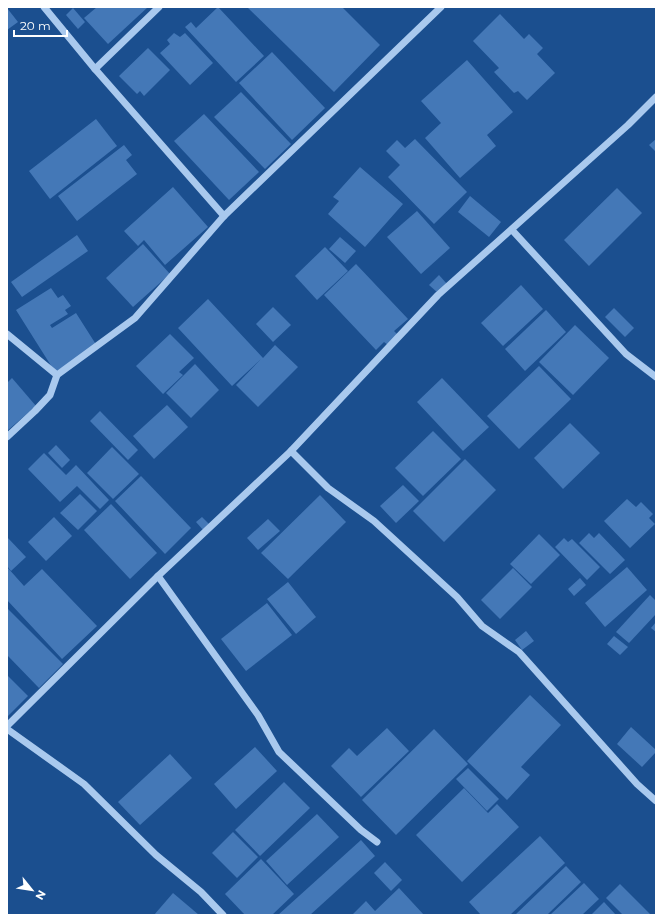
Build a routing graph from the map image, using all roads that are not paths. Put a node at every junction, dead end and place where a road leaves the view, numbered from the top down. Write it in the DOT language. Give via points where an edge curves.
graph roads {
  1 [pos="44,7"];
  2 [pos="159,7"];
  3 [pos="441,7"];
  4 [pos="95,69"];
  5 [pos="656,97"];
  6 [pos="224,216"];
  7 [pos="512,230"];
  8 [pos="7,334"];
  9 [pos="57,375"];
  10 [pos="656,377"];
  11 [pos="7,437"];
  12 [pos="292,451"];
  13 [pos="158,576"];
  14 [pos="7,727"];
  15 [pos="656,801"];
  16 [pos="376,842"];
  17 [pos="223,915"];
  1 -- 4 [label="street"];
  2 -- 4 [label="street"];
  3 -- 6 [label="street"];
  4 -- 6 [label="street"];
  5 -- 7 [label="street"];
  6 -- 9 [label="street" via="135,318"];
  7 -- 10 [label="street" via="626,354"];
  7 -- 12 [label="street" via="438,295"];
  8 -- 9 [label="street"];
  9 -- 11 [label="street" via="50,395"];
  12 -- 13 [label="street"];
  12 -- 15 [label="street" via="328,488 374,521 457,597 482,626 519,652 637,784"];
  13 -- 14 [label="street"];
  13 -- 16 [label="street" via="258,715 279,752"];
  14 -- 17 [label="street" via="84,784"];
}
